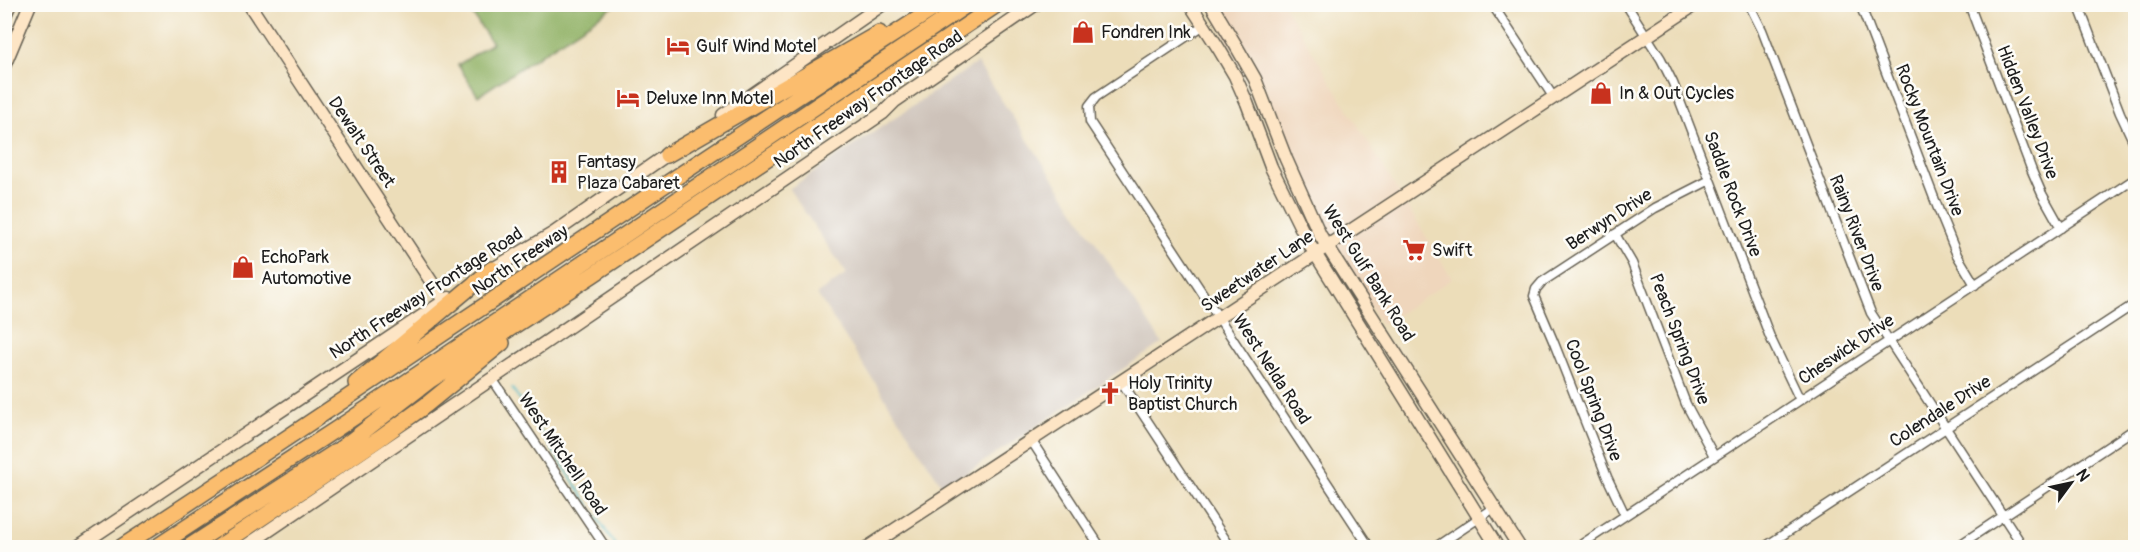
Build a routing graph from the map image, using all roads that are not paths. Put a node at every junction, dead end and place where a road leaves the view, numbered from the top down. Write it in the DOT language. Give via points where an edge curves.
graph roads {
  1 [pos="10,4"];
  2 [pos="30,4"];
  3 [pos="249,4"];
  4 [pos="883,4"];
  5 [pos="940,4"];
  6 [pos="968,4"];
  7 [pos="998,4"];
  8 [pos="1036,4"];
  9 [pos="1190,4"];
  10 [pos="1211,4"];
  11 [pos="1492,4"];
  12 [pos="1626,4"];
  13 [pos="1696,4"];
  14 [pos="1749,4"];
  15 [pos="1860,4"];
  16 [pos="1969,4"];
  17 [pos="2078,4"];
  18 [pos="4,16"];
  19 [pos="1204,25"];
  20 [pos="1647,36"];
  21 [pos="4,66"];
  22 [pos="1554,98"];
  23 [pos="2136,147"];
  24 [pos="667,155"];
  25 [pos="2136,178"];
  26 [pos="1710,180"];
  27 [pos="2061,228"];
  28 [pos="1615,234"];
  29 [pos="1327,246"];
  30 [pos="1316,254"];
  31 [pos="492,269"];
  32 [pos="1975,285"];
  33 [pos="1533,296"];
  34 [pos="444,301"];
  35 [pos="2136,303"];
  36 [pos="1219,318"];
  37 [pos="524,319"];
  38 [pos="1888,341"];
  39 [pos="493,380"];
  40 [pos="1121,381"];
  41 [pos="1800,400"];
  42 [pos="1945,428"];
  43 [pos="2136,428"];
  44 [pos="296,433"];
  45 [pos="1031,440"];
  46 [pos="1714,456"];
  47 [pos="1494,508"];
  48 [pos="1625,515"];
  49 [pos="2003,515"];
  50 [pos="1478,518"];
  51 [pos="76,548"];
  52 [pos="120,548"];
  53 [pos="155,548"];
  54 [pos="187,548"];
  55 [pos="217,548"];
  56 [pos="243,548"];
  57 [pos="606,548"];
  58 [pos="867,548"];
  59 [pos="1101,548"];
  60 [pos="1231,548"];
  61 [pos="1370,548"];
  62 [pos="1434,548"];
  63 [pos="1498,548"];
  64 [pos="1520,548"];
  65 [pos="1576,548"];
  66 [pos="1763,548"];
  67 [pos="1955,548"];
  68 [pos="2024,548"];
  1 -- 18 [label="main road"];
  2 -- 21 [label="main road"];
  3 -- 34 [label="main road, Dewalt Street"];
  4 -- 24 [label="main road, North Freeway Frontage Road"];
  5 -- 24 [label="highway" via="867,39"];
  5 -- 44 [label="highway, North Freeway"];
  6 -- 53 [label="highway"];
  7 -- 37 [label="highway"];
  8 -- 39 [label="main road, North Freeway Frontage Road"];
  9 -- 19 [label="main road, West Gulf Bank Road"];
  10 -- 29 [label="main road, West Gulf Bank Road" via="1255,80 1295,181"];
  11 -- 22 [label="street"];
  12 -- 20 [label="street, Saddle Rock Drive"];
  13 -- 20 [label="main road, Sweetwater Lane"];
  14 -- 38 [label="street, Rainy River Drive" via="1862,292"];
  15 -- 32 [label="street, Rocky Mountain Drive" via="1957,255"];
  16 -- 27 [label="street, Hidden Valley Drive" via="2032,171"];
  17 -- 23 [label="street"];
  19 -- 30 [label="main road, West Gulf Bank Road" via="1235,76 1271,166"];
  19 -- 36 [label="street, West Nelda Road" via="1096,97 1089,106 1093,129"];
  20 -- 22 [label="main road, Sweetwater Lane"];
  20 -- 26 [label="street, Saddle Rock Drive" via="1673,83"];
  22 -- 29 [label="main road, Sweetwater Lane"];
  24 -- 31 [label="main road, North Freeway Frontage Road" via="554,233"];
  25 -- 27 [label="street, Cheswick Drive"];
  26 -- 28 [label="street, Berwyn Drive" via="1677,195"];
  26 -- 41 [label="street, Saddle Rock Drive" via="1770,337"];
  27 -- 32 [label="street, Cheswick Drive"];
  28 -- 33 [label="street, Berwyn Drive" via="1542,282"];
  28 -- 46 [label="street, Peach Spring Drive" via="1632,263 1686,404"];
  29 -- 30 [label="main road, Sweetwater Lane"];
  29 -- 47 [label="main road, West Gulf Bank Road"];
  30 -- 36 [label="main road, Sweetwater Lane"];
  30 -- 50 [label="main road, West Gulf Bank Road"];
  31 -- 34 [label="main road, North Freeway Frontage Road"];
  31 -- 44 [label="highway"];
  32 -- 38 [label="street, Cheswick Drive"];
  33 -- 48 [label="street, Cool Spring Drive"];
  34 -- 51 [label="main road, North Freeway Frontage Road"];
  35 -- 42 [label="street, Colendale Drive"];
  36 -- 40 [label="main road, Sweetwater Lane"];
  36 -- 61 [label="street, West Nelda Road"];
  37 -- 54 [label="highway" via="429,381 344,447"];
  37 -- 55 [label="highway" via="495,349 426,405"];
  38 -- 41 [label="street, Cheswick Drive"];
  38 -- 42 [label="street, Rainy River Drive"];
  39 -- 56 [label="main road, North Freeway Frontage Road"];
  39 -- 57 [label="street, West Mitchell Road"];
  40 -- 45 [label="main road, Sweetwater Lane"];
  40 -- 60 [label="street"];
  41 -- 46 [label="street, Cheswick Drive"];
  42 -- 49 [label="street, Rainy River Drive"];
  42 -- 66 [label="street, Colendale Drive"];
  43 -- 49 [label="street"];
  44 -- 52 [label="highway, North Freeway"];
  45 -- 58 [label="main road, Sweetwater Lane"];
  45 -- 59 [label="street"];
  46 -- 48 [label="street, Cheswick Drive"];
  47 -- 50 [label="street"];
  47 -- 64 [label="main road, West Gulf Bank Road"];
  48 -- 65 [label="street, Cheswick Drive"];
  49 -- 67 [label="street"];
  49 -- 68 [label="street, Rainy River Drive"];
  50 -- 62 [label="street"];
  50 -- 63 [label="main road, West Gulf Bank Road"];
}
